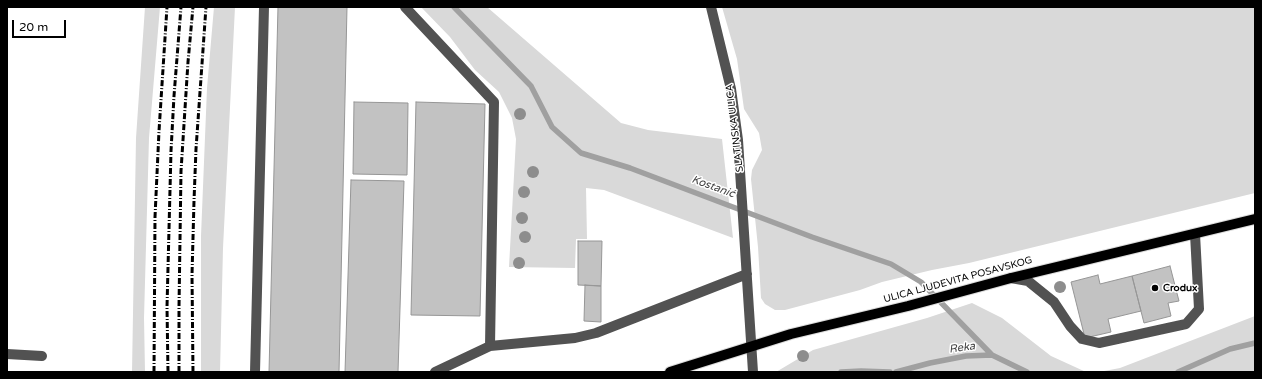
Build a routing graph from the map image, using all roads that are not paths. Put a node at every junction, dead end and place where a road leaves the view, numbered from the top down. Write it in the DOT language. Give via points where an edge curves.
graph roads {
  1 [pos="264,7"];
  2 [pos="405,7"];
  3 [pos="712,7"];
  4 [pos="1255,219"];
  5 [pos="1195,234"];
  6 [pos="747,274"];
  7 [pos="1011,278"];
  8 [pos="490,346"];
  9 [pos="752,346"];
  10 [pos="7,354"];
  11 [pos="42,356"];
  12 [pos="255,372"];
  13 [pos="435,372"];
  14 [pos="670,372"];
  15 [pos="753,372"];
  1 -- 12 [label="street"];
  2 -- 8 [label="street" via="494,102"];
  3 -- 6 [label="street, SLATINSKA ULICA" via="731,89 742,184"];
  4 -- 5 [label="main road, ULICA LJUDEVITA POSAVSKOG"];
  5 -- 7 [label="main road, ULICA LJUDEVITA POSAVSKOG"];
  5 -- 7 [label="street" via="1199,309 1186,324 1099,343 1082,339 1054,302 1028,281"];
  6 -- 8 [label="street" via="596,333 575,338"];
  6 -- 9 [label="street, SLATINSKA ULICA"];
  7 -- 9 [label="main road, ULICA LJUDEVITA POSAVSKOG"];
  8 -- 13 [label="street"];
  9 -- 14 [label="main road, ULICA LJUDEVITA POSAVSKOG"];
  9 -- 15 [label="street, SLATINSKA ULICA"];
  10 -- 11 [label="street"];
}
